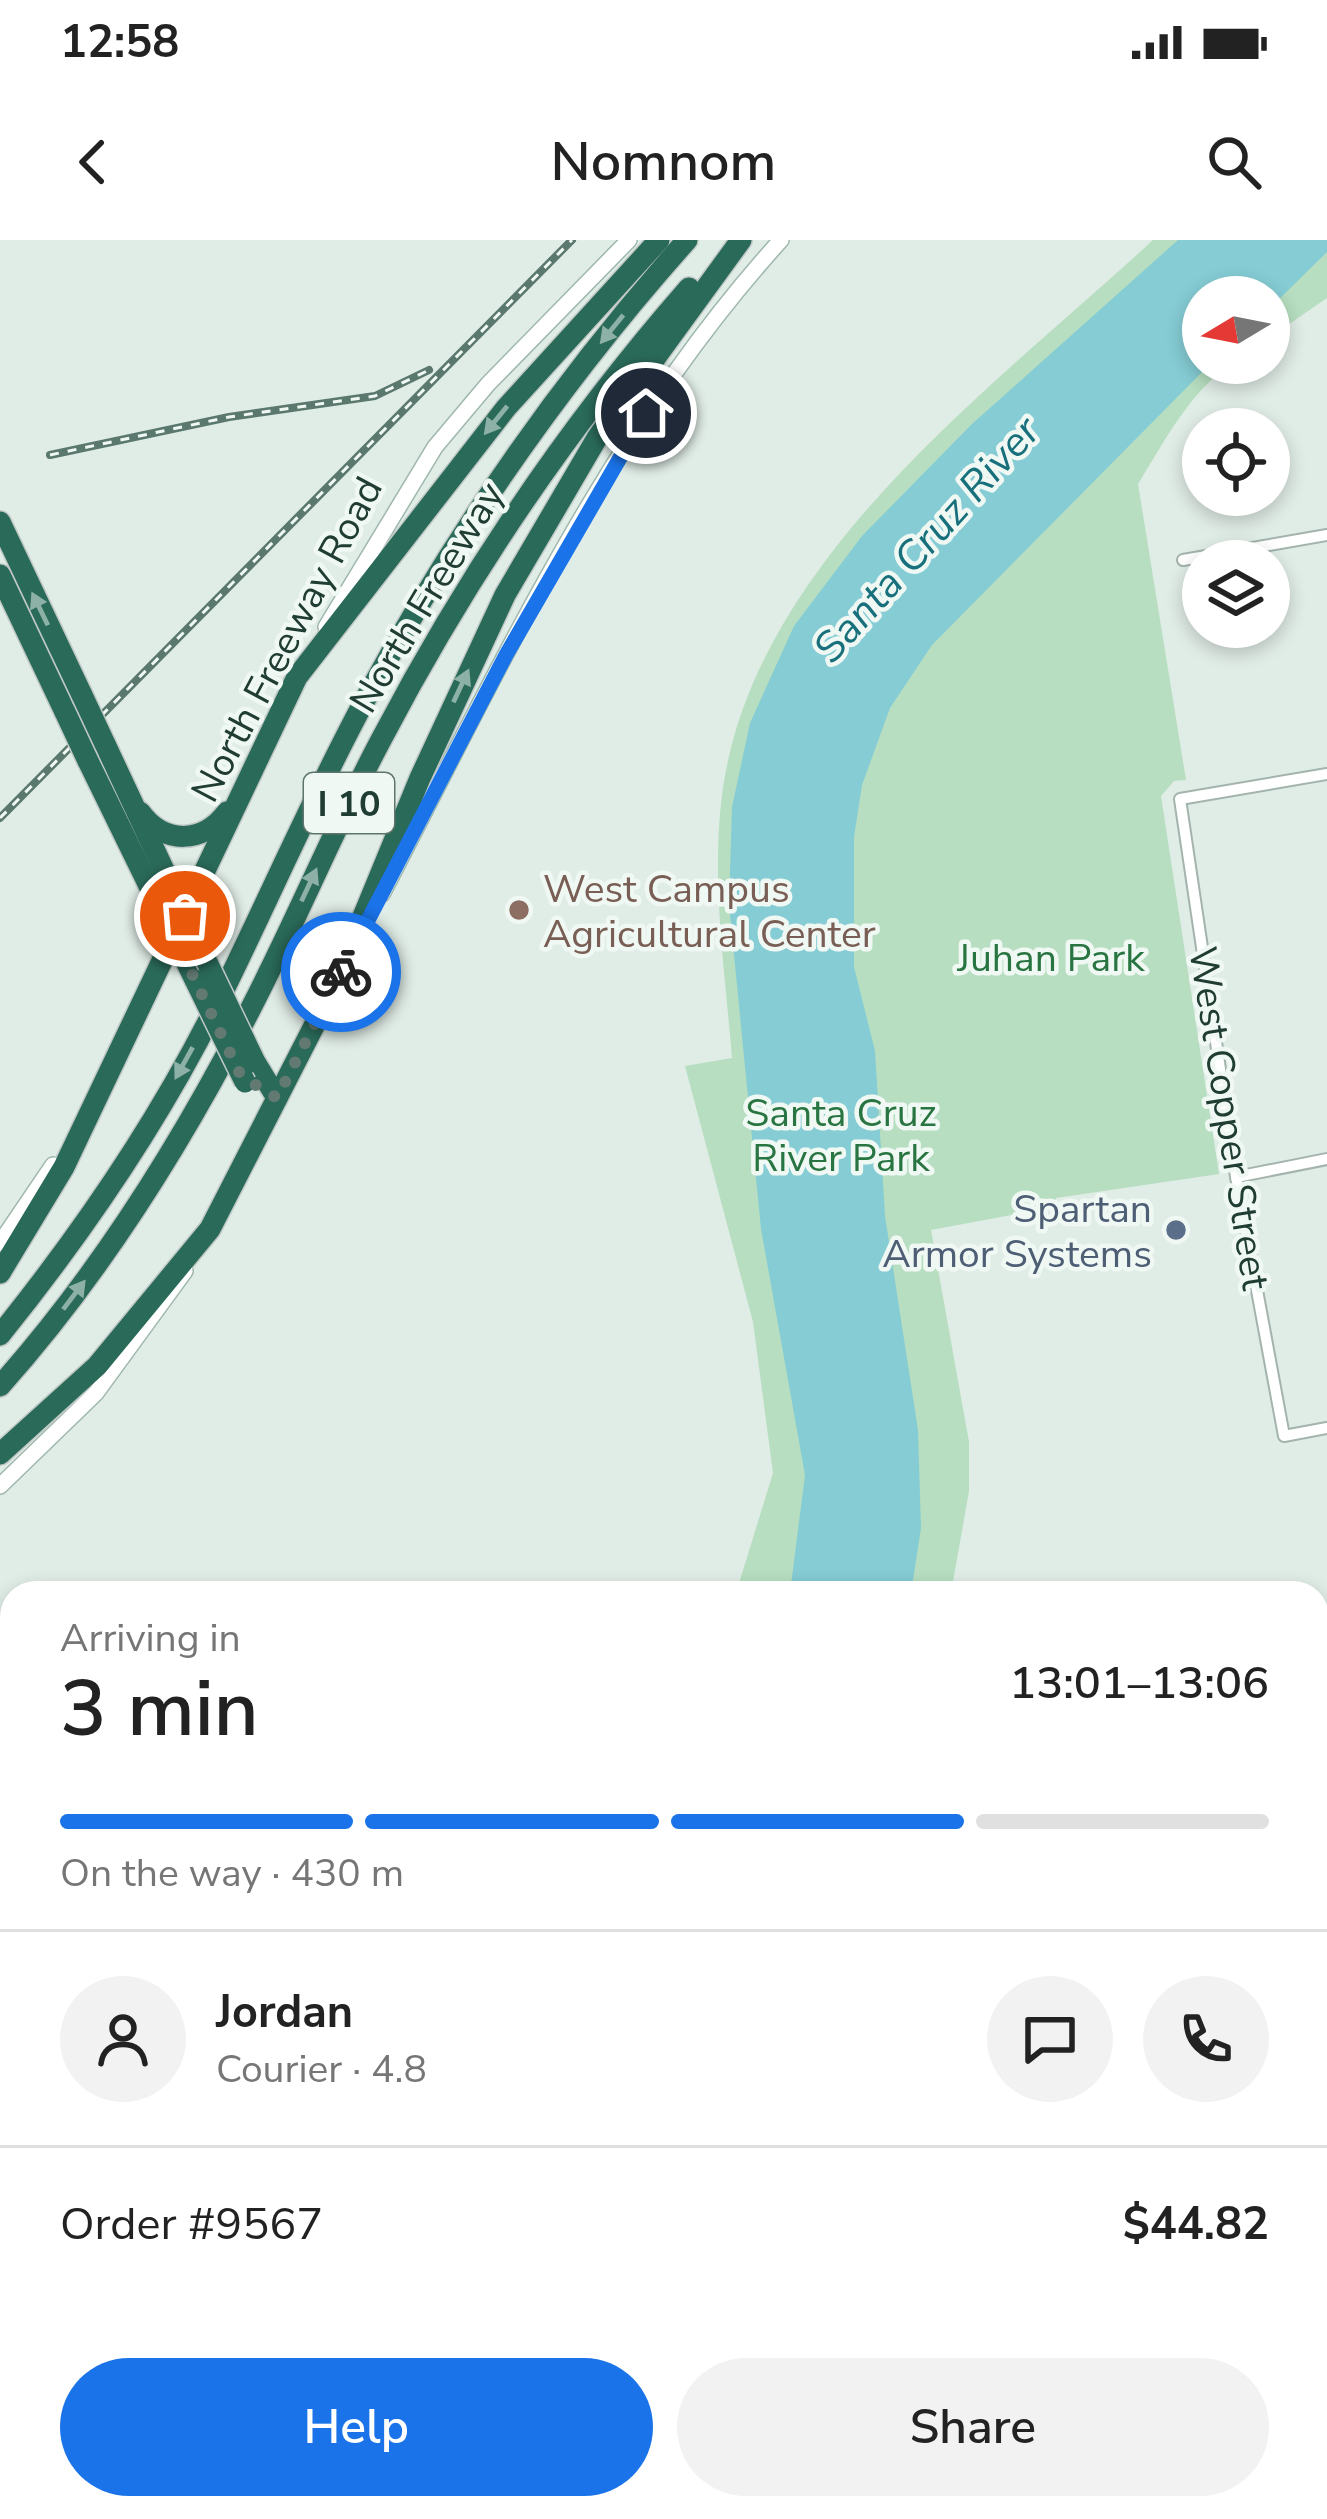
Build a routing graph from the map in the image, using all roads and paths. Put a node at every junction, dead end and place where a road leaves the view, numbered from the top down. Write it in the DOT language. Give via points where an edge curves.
graph roads {
  1 [pos="629,240"];
  2 [pos="659,240"];
  3 [pos="687,240"];
  4 [pos="731,240"];
  5 [pos="741,240"];
  6 [pos="781,240"];
  7 [pos="0,522"];
  8 [pos="1327,535"];
  9 [pos="1290,541"];
  10 [pos="0,574"];
  11 [pos="297,677"];
  12 [pos="257,763"];
  13 [pos="1327,774"];
  14 [pos="119,775"];
  15 [pos="185,916"];
  16 [pos="175,938"];
  17 [pos="201,970"];
  18 [pos="334,987"];
  19 [pos="94,1096"];
  20 [pos="277,1098"];
  21 [pos="1327,1159"];
  22 [pos="1236,1177"];
  23 [pos="209,1229"];
  24 [pos="0,1243"];
  25 [pos="0,1273"];
  26 [pos="0,1335"];
  27 [pos="0,1386"];
  28 [pos="1327,1428"];
  29 [pos="0,1454"];
  30 [pos="0,1486"];
  1 -- 11 [label="main road, North Freeway Road" via="435,447"];
  2 -- 11 [label="highway, one-way" via="506,408"];
  3 -- 26 [label="highway, North Freeway / I 10, one-way" via="581,369 436,579 314,798 150,1125"];
  27 -- 4 [label="highway, North Freeway / I 10, one-way" via="105,1254 182,1136 384,734 474,580 596,404"];
  18 -- 5 [label="highway, one-way" via="505,595 597,438"];
  6 -- 18 [label="main road" via="696,343 599,486"];
  14 -- 7 [label="highway, one-way, bridge"];
  8 -- 9 [label="street"];
  10 -- 16 [label="highway, bridge"];
  11 -- 12 [label="highway, North Freeway Road"];
  12 -- 14 [label="highway" via="220,822 189,837 149,824"];
  12 -- 15 [label="highway, North Freeway Road"];
  13 -- 22 [label="street, West Copper Street" via="1180,799"];
  14 -- 15 [label="highway"];
  15 -- 16 [label="highway, North Freeway Road"];
  15 -- 17 [label="highway"];
  16 -- 17 [label="highway"];
  16 -- 19 [label="highway, North Freeway Road"];
  17 -- 20 [label="highway, bridge" via="250,1072"];
  18 -- 20 [label="highway"];
  19 -- 24 [label="main road, North Freeway Road"];
  19 -- 25 [label="highway" via="52,1190"];
  20 -- 23 [label="highway"];
  21 -- 22 [label="street"];
  22 -- 28 [label="street, West Copper Street" via="1284,1436"];
  23 -- 29 [label="highway" via="98,1366"];
  23 -- 30 [label="main road" via="117,1369"];
}
